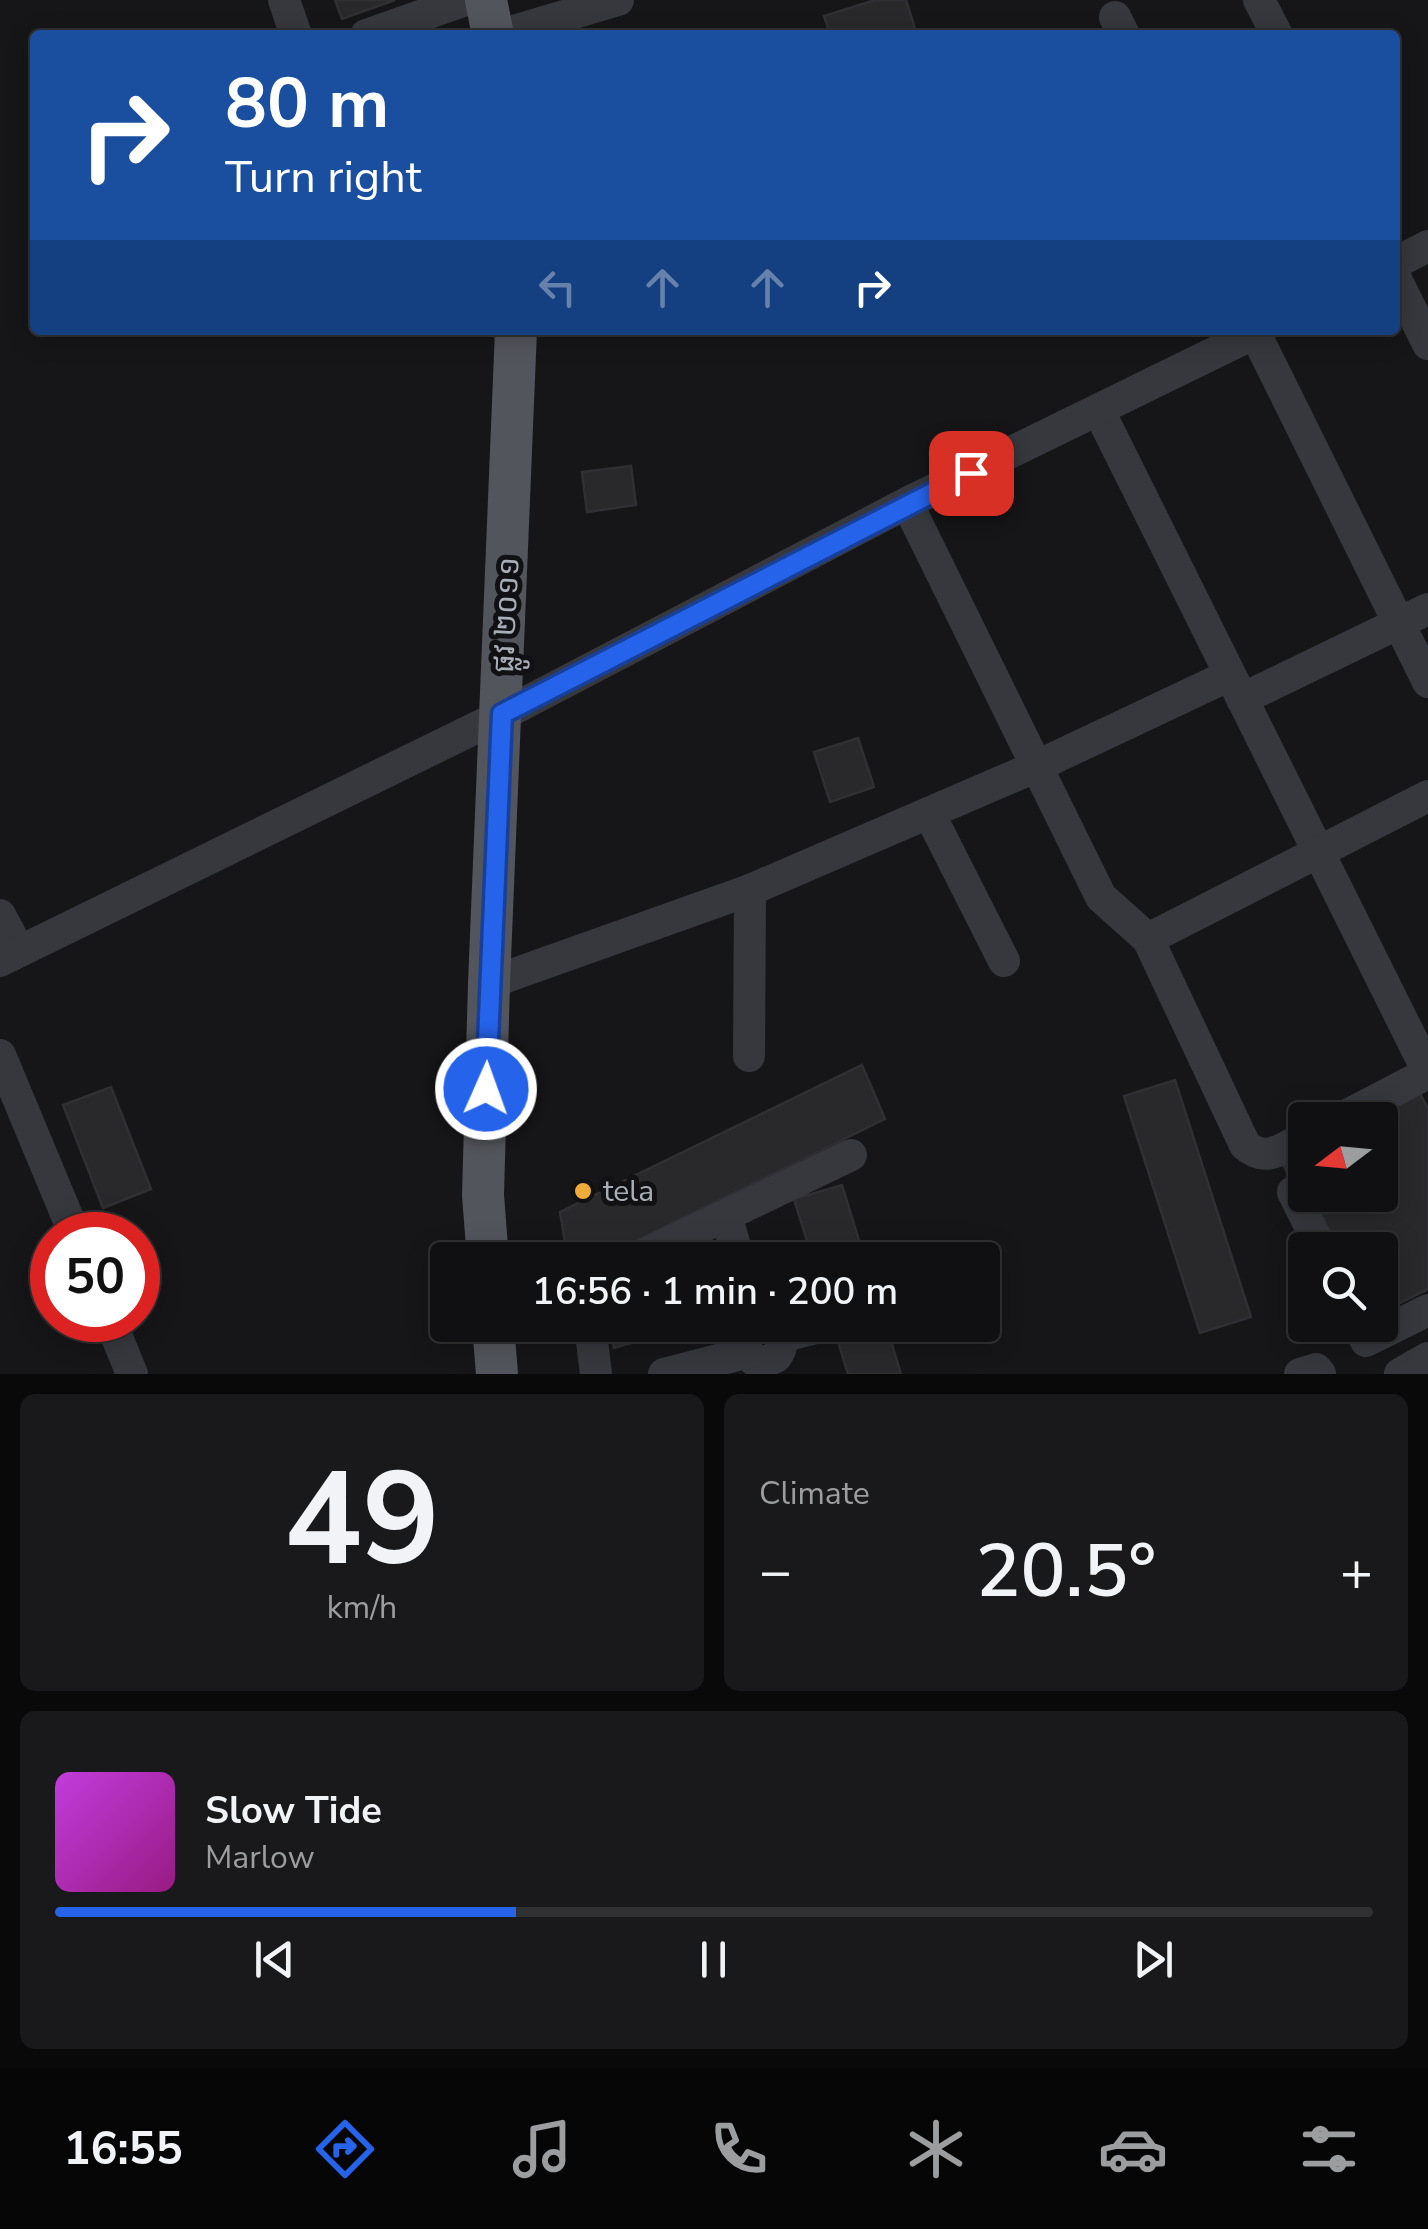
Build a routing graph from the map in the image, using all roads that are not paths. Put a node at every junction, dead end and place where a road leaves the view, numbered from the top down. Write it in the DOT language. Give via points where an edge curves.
graph roads {
  1 [pos="284,0"];
  2 [pos="466,0"];
  3 [pos="486,0"];
  4 [pos="618,0"];
  5 [pos="1263,1"];
  6 [pos="294,30"];
  7 [pos="380,30"];
  8 [pos="495,30"];
  9 [pos="513,30"];
  10 [pos="1274,30"];
  11 [pos="1428,246"];
  12 [pos="1400,260"];
  13 [pos="1400,286"];
  14 [pos="516,335"];
  15 [pos="1252,335"];
  16 [pos="1260,335"];
  17 [pos="1428,344"];
  18 [pos="1098,411"];
  19 [pos="907,503"];
  20 [pos="1414,616"];
  21 [pos="1428,682"];
  22 [pos="1236,687"];
  23 [pos="502,714"];
  24 [pos="1034,766"];
  25 [pos="1428,796"];
  26 [pos="929,813"];
  27 [pos="1319,853"];
  28 [pos="750,890"];
  29 [pos="0,915"];
  30 [pos="1148,939"];
  31 [pos="10,956"];
  32 [pos="1004,961"];
  33 [pos="489,983"];
  34 [pos="0,1055"];
  35 [pos="749,1056"];
  36 [pos="1428,1072"];
  37 [pos="1372,1102"];
  38 [pos="1288,1146"];
  39 [pos="851,1155"];
  40 [pos="65,1212"];
  41 [pos="726,1215"];
  42 [pos="487,1242"];
  43 [pos="670,1242"];
  44 [pos="733,1242"];
  45 [pos="1428,1310"];
  46 [pos="1398,1325"];
  47 [pos="119,1342"];
  48 [pos="494,1342"];
  49 [pos="592,1342"];
  50 [pos="766,1346"];
  51 [pos="1428,1358"];
  52 [pos="132,1374"];
  53 [pos="497,1374"];
  54 [pos="596,1374"];
  55 [pos="664,1374"];
  56 [pos="1400,1374"];
  1 -- 6 [label="street"];
  2 -- 7 [label="street"];
  3 -- 8 [label="main road"];
  4 -- 9 [label="street"];
  5 -- 10 [label="street"];
  11 -- 12 [label="street"];
  13 -- 17 [label="street"];
  14 -- 23 [label="main road, ផ្លូវ ២០១១"];
  15 -- 18 [label="street"];
  16 -- 20 [label="street"];
  18 -- 19 [label="street"];
  18 -- 22 [label="street"];
  19 -- 23 [label="street"];
  19 -- 24 [label="street"];
  20 -- 21 [label="street"];
  20 -- 22 [label="street"];
  22 -- 24 [label="street"];
  22 -- 27 [label="street"];
  23 -- 31 [label="street"];
  23 -- 33 [label="main road, ផ្លូវ ២០១១"];
  24 -- 26 [label="street"];
  24 -- 30 [label="street" via="1101,897"];
  25 -- 27 [label="street"];
  26 -- 28 [label="street"];
  26 -- 32 [label="street"];
  27 -- 30 [label="street"];
  27 -- 36 [label="street"];
  28 -- 33 [label="street"];
  28 -- 35 [label="street"];
  29 -- 31 [label="street"];
  30 -- 38 [label="street" via="1246,1146 1268,1156"];
  33 -- 42 [label="main road, ផ្លូវ ២០១១"];
  34 -- 40 [label="street"];
  36 -- 37 [label="street"];
  39 -- 41 [label="street"];
  41 -- 43 [label="street"];
  41 -- 44 [label="street"];
  45 -- 46 [label="street"];
  47 -- 52 [label="street"];
  48 -- 53 [label="main road"];
  49 -- 54 [label="street"];
  50 -- 55 [label="street"];
  51 -- 56 [label="street"];
}
